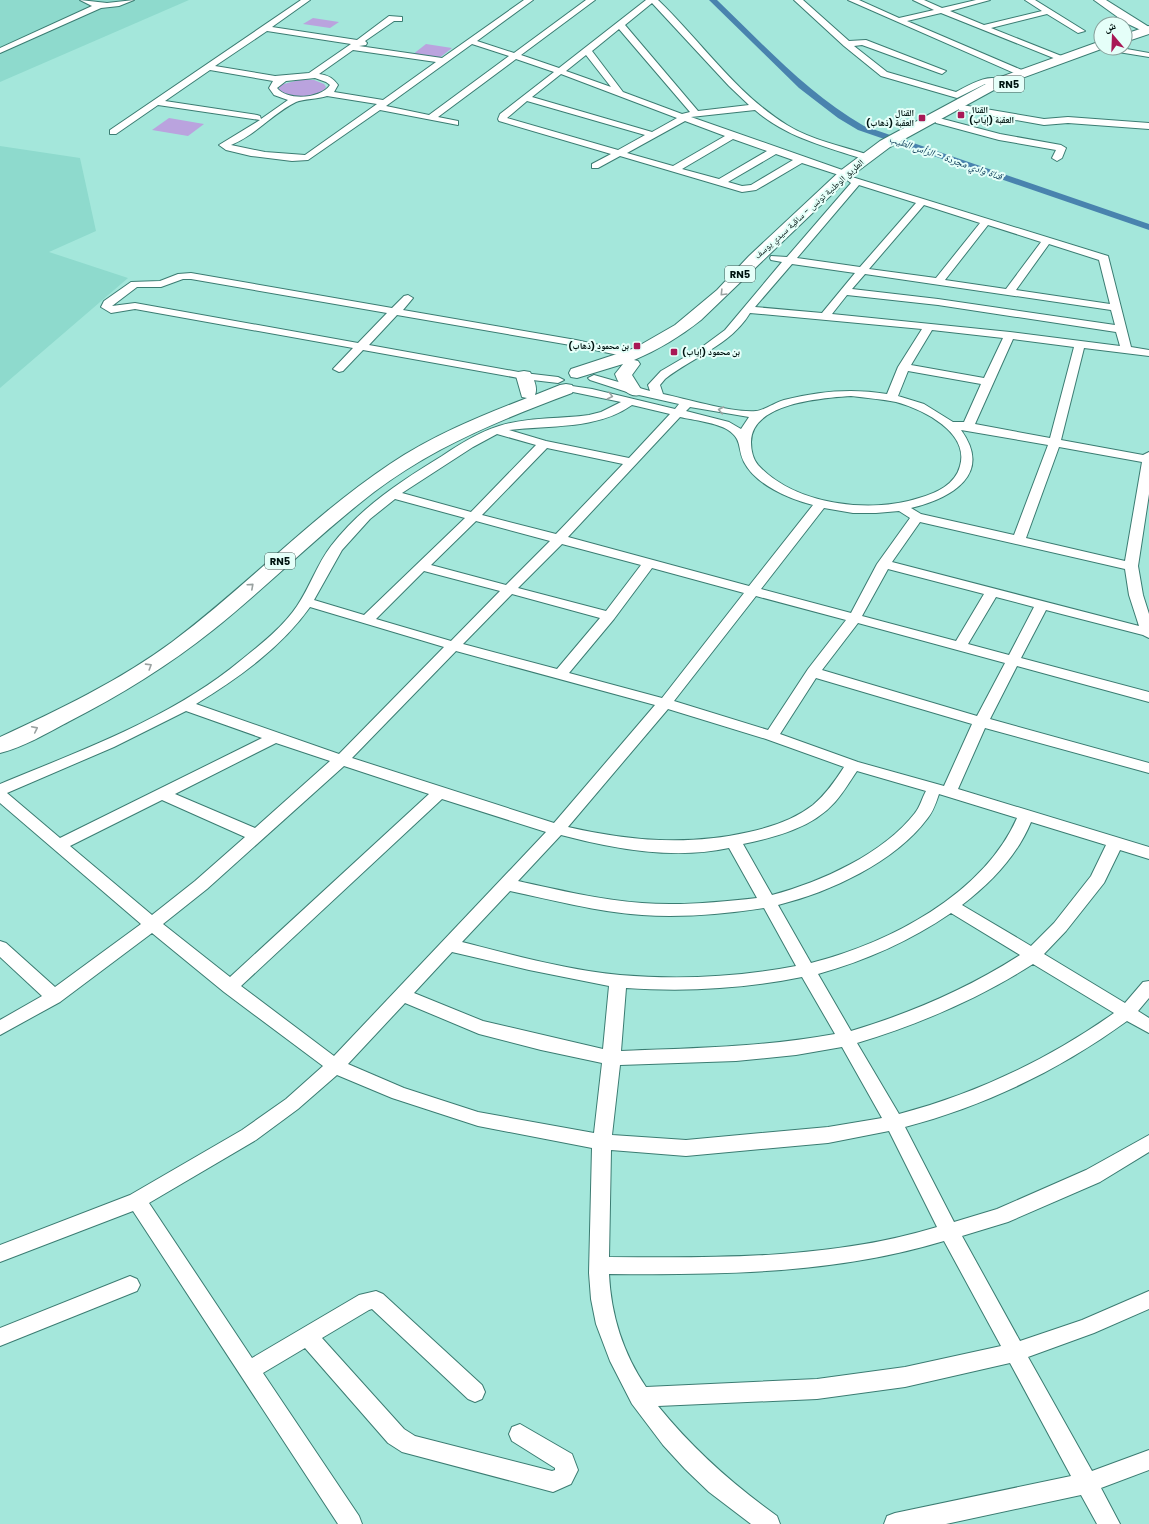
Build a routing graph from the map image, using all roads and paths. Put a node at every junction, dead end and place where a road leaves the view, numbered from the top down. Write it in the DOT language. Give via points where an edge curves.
graph roads {
  1 [pos="130,0"];
  2 [pos="306,0"];
  3 [pos="530,0"];
  4 [pos="591,0"];
  5 [pos="651,0"];
  6 [pos="654,0"];
  7 [pos="798,0"];
  8 [pos="852,0"];
  9 [pos="917,0"];
  10 [pos="986,0"];
  11 [pos="1029,0"];
  12 [pos="1099,0"];
  13 [pos="85,1"];
  14 [pos="101,5"];
  15 [pos="943,11"];
  16 [pos="1047,12"];
  17 [pos="899,20"];
  18 [pos="620,25"];
  19 [pos="984,27"];
  20 [pos="265,28"];
  21 [pos="1081,31"];
  22 [pos="1149,31"];
  23 [pos="1133,36"];
  24 [pos="1133,38"];
  25 [pos="473,42"];
  26 [pos="0,44"];
  27 [pos="847,44"];
  28 [pos="358,45"];
  29 [pos="1093,49"];
  30 [pos="586,50"];
  31 [pos="0,51"];
  32 [pos="1093,53"];
  33 [pos="1133,53"];
  34 [pos="517,56"];
  35 [pos="1149,56"];
  36 [pos="1061,59"];
  37 [pos="444,61"];
  38 [pos="206,68"];
  39 [pos="559,70"];
  40 [pos="942,71"];
  41 [pos="1021,73"];
  42 [pos="311,76"];
  43 [pos="322,77"];
  44 [pos="283,79"];
  45 [pos="999,82"];
  46 [pos="275,84"];
  47 [pos="331,90"];
  48 [pos="621,94"];
  49 [pos="285,97"];
  50 [pos="297,98"];
  51 [pos="525,98"];
  52 [pos="157,102"];
  53 [pos="385,103"];
  54 [pos="756,107"];
  55 [pos="962,108"];
  56 [pos="696,114"];
  57 [pos="682,117"];
  58 [pos="257,118"];
  59 [pos="430,118"];
  60 [pos="939,122"];
  61 [pos="455,123"];
  62 [pos="1149,126"];
  63 [pos="113,132"];
  64 [pos="911,133"];
  65 [pos="653,135"];
  66 [pos="731,136"];
  67 [pos="224,145"];
  68 [pos="890,145"];
  69 [pos="774,151"];
  70 [pos="620,153"];
  71 [pos="866,157"];
  72 [pos="1057,158"];
  73 [pos="800,160"];
  74 [pos="595,166"];
  75 [pos="673,170"];
  76 [pos="851,179"];
  77 [pos="719,183"];
  78 [pos="922,201"];
  79 [pos="986,221"];
  80 [pos="1047,240"];
  81 [pos="784,256"];
  82 [pos="865,268"];
  83 [pos="926,279"];
  84 [pos="940,279"];
  85 [pos="1010,290"];
  86 [pos="844,291"];
  87 [pos="408,298"];
  88 [pos="916,300"];
  89 [pos="1116,305"];
  90 [pos="748,309"];
  91 [pos="394,311"];
  92 [pos="824,317"];
  93 [pos="929,326"];
  94 [pos="1121,329"];
  95 [pos="1010,335"];
  96 [pos="1080,344"];
  97 [pos="361,346"];
  98 [pos="1126,350"];
  99 [pos="1149,353"];
  100 [pos="632,359"];
  101 [pos="904,367"];
  102 [pos="339,369"];
  103 [pos="577,373"];
  104 [pos="594,378"];
  105 [pos="987,382"];
  106 [pos="526,384"];
  107 [pos="565,386"];
  108 [pos="632,396"];
  109 [pos="658,396"];
  110 [pos="891,398"];
  111 [pos="683,407"];
  112 [pos="760,415"];
  113 [pos="953,426"];
  114 [pos="968,426"];
  115 [pos="497,431"];
  116 [pos="744,439"];
  117 [pos="1055,442"];
  118 [pos="544,444"];
  119 [pos="1149,458"];
  120 [pos="632,462"];
  121 [pos="391,494"];
  122 [pos="820,504"];
  123 [pos="902,507"];
  124 [pos="474,516"];
  125 [pos="917,517"];
  126 [pos="558,540"];
  127 [pos="1018,541"];
  128 [pos="648,564"];
  129 [pos="884,564"];
  130 [pos="423,566"];
  131 [pos="1131,566"];
  132 [pos="510,589"];
  133 [pos="753,592"];
  134 [pos="992,592"];
  135 [pos="306,602"];
  136 [pos="1042,605"];
  137 [pos="609,616"];
  138 [pos="368,619"];
  139 [pos="854,619"];
  140 [pos="1149,633"];
  141 [pos="454,646"];
  142 [pos="959,647"];
  143 [pos="1014,662"];
  144 [pos="813,672"];
  145 [pos="560,675"];
  146 [pos="1149,697"];
  147 [pos="665,703"];
  148 [pos="184,706"];
  149 [pos="982,722"];
  150 [pos="0,729"];
  151 [pos="771,736"];
  152 [pos="274,738"];
  153 [pos="0,746"];
  154 [pos="341,760"];
  155 [pos="853,765"];
  156 [pos="1149,768"];
  157 [pos="0,790"];
  158 [pos="942,790"];
  159 [pos="440,792"];
  160 [pos="162,794"];
  161 [pos="0,795"];
  162 [pos="1026,816"];
  163 [pos="556,830"];
  164 [pos="256,835"];
  165 [pos="734,842"];
  166 [pos="1115,843"];
  167 [pos="59,845"];
  168 [pos="1149,854"];
  169 [pos="506,884"];
  170 [pos="768,902"];
  171 [pos="950,905"];
  172 [pos="152,924"];
  173 [pos="449,945"];
  174 [pos="0,947"];
  175 [pos="1032,956"];
  176 [pos="808,970"];
  177 [pos="618,980"];
  178 [pos="1149,987"];
  179 [pos="230,988"];
  180 [pos="402,995"];
  181 [pos="54,997"];
  182 [pos="1126,1013"];
  183 [pos="1149,1026"];
  184 [pos="0,1028"];
  185 [pos="847,1039"];
  186 [pos="612,1058"];
  187 [pos="335,1066"];
  188 [pos="894,1123"];
  189 [pos="602,1142"];
  190 [pos="1149,1143"];
  191 [pos="136,1201"];
  192 [pos="950,1232"];
  193 [pos="0,1254"];
  194 [pos="600,1265"];
  195 [pos="130,1286"];
  196 [pos="1149,1300"];
  197 [pos="307,1336"];
  198 [pos="0,1337"];
  199 [pos="1015,1352"];
  200 [pos="250,1370"];
  201 [pos="475,1392"];
  202 [pos="639,1397"];
  203 [pos="520,1434"];
  204 [pos="1149,1460"];
  205 [pos="1088,1483"];
  206 [pos="351,1524"];
  207 [pos="769,1524"];
  208 [pos="895,1524"];
  209 [pos="1109,1524"];
  1 -- 14 [label="street"];
  2 -- 20 [label="street"];
  3 -- 25 [label="street"];
  4 -- 34 [label="street"];
  5 -- 18 [label="street"];
  6 -- 54 [label="street"];
  7 -- 27 [label="street"];
  8 -- 17 [label="street"];
  9 -- 15 [label="street"];
  10 -- 15 [label="street"];
  11 -- 16 [label="street"];
  12 -- 22 [label="street"];
  13 -- 14 [label="street"];
  13 -- 26 [label="street"];
  14 -- 31 [label="street"];
  15 -- 17 [label="street"];
  15 -- 19 [label="street"];
  16 -- 19 [label="street"];
  16 -- 21 [label="street"];
  17 -- 41 [label="street"];
  18 -- 30 [label="street"];
  18 -- 56 [label="street"];
  19 -- 36 [label="street"];
  20 -- 28 [label="street"];
  20 -- 38 [label="street"];
  22 -- 23 [label="highway"];
  22 -- 24 [label="highway"];
  25 -- 34 [label="street"];
  25 -- 37 [label="street"];
  27 -- 40 [label="street" via="863,42"];
  27 -- 45 [label="street" via="884,74 957,96 984,82"];
  28 -- 37 [label="street"];
  28 -- 42 [label="street"];
  28 -- 43 [label="street"];
  29 -- 36 [label="highway, الطريق الوطنية تونس - ساقية سيدي يوسف / RN5"];
  30 -- 39 [label="street"];
  30 -- 48 [label="street"];
  32 -- 55 [label="highway, الطريق الوطنية تونس - ساقية سيدي يوسف / RN5" via="1027,76"];
  33 -- 35 [label="street"];
  34 -- 39 [label="street"];
  34 -- 59 [label="street"];
  36 -- 41 [label="highway, الطريق الوطنية تونس - ساقية سيدي يوسف / RN5"];
  37 -- 53 [label="street"];
  38 -- 44 [label="street"];
  38 -- 46 [label="street"];
  38 -- 52 [label="street"];
  39 -- 48 [label="street"];
  39 -- 51 [label="street"];
  41 -- 45 [label="highway, الطريق الوطنية تونس - ساقية سيدي يوسف / RN5"];
  42 -- 43 [label="street"];
  42 -- 44 [label="street"];
  43 -- 47 [label="street" via="332,82"];
  44 -- 46 [label="street"];
  45 -- 64 [label="highway, الطريق الوطنية تونس - ساقية سيدي يوسف / RN5"];
  46 -- 49 [label="street" via="272,88 274,92"];
  47 -- 50 [label="street" via="314,97"];
  47 -- 53 [label="street"];
  48 -- 57 [label="street"];
  49 -- 50 [label="street"];
  49 -- 58 [label="street"];
  50 -- 67 [label="street" via="234,142"];
  51 -- 65 [label="street"];
  51 -- 70 [label="street" via="502,119"];
  52 -- 58 [label="street"];
  52 -- 63 [label="street"];
  53 -- 59 [label="street"];
  53 -- 67 [label="street" via="312,155 304,158 247,152"];
  54 -- 56 [label="street"];
  54 -- 71 [label="street" via="791,130"];
  55 -- 60 [label="highway, الطريق الوطنية تونس - ساقية سيدي يوسف / RN5"];
  55 -- 62 [label="street" via="1044,122 1068,120"];
  56 -- 57 [label="street"];
  57 -- 65 [label="street"];
  57 -- 66 [label="street"];
  58 -- 67 [label="street"];
  59 -- 61 [label="street"];
  60 -- 64 [label="highway, الطريق الوطنية تونس - ساقية سيدي يوسف / RN5"];
  60 -- 72 [label="street" via="999,137 1061,148"];
  64 -- 68 [label="highway, الطريق الوطنية تونس - ساقية سيدي يوسف / RN5"];
  65 -- 70 [label="street"];
  66 -- 69 [label="street"];
  66 -- 75 [label="street"];
  68 -- 71 [label="highway, الطريق الوطنية تونس - ساقية سيدي يوسف / RN5"];
  68 -- 76 [label="highway, الطريق الوطنية تونس - ساقية سيدي يوسف / RN5"];
  69 -- 73 [label="street"];
  69 -- 77 [label="street"];
  70 -- 74 [label="street"];
  70 -- 75 [label="street"];
  71 -- 76 [label="highway, الطريق الوطنية تونس - ساقية سيدي يوسف / RN5"];
  73 -- 76 [label="street"];
  73 -- 77 [label="street" via="749,189"];
  75 -- 77 [label="street"];
  76 -- 78 [label="street"];
  76 -- 81 [label="highway, الطريق الوطنية تونس - ساقية سيدي يوسف / RN5"];
  76 -- 100 [label="highway, الطريق الوطنية تونس - ساقية سيدي يوسف / RN5, one-way" via="754,259 705,309 681,328"];
  78 -- 79 [label="street"];
  78 -- 82 [label="street"];
  79 -- 80 [label="street"];
  79 -- 84 [label="street"];
  80 -- 85 [label="street"];
  80 -- 89 [label="street" via="1104,258"];
  81 -- 82 [label="street"];
  81 -- 90 [label="street"];
  81 -- 100 [label="highway, الطريق الوطنية تونس - ساقية سيدي يوسف / RN5" via="697,331 676,344"];
  82 -- 83 [label="street"];
  82 -- 84 [label="street"];
  82 -- 86 [label="street"];
  83 -- 84 [label="street"];
  83 -- 88 [label="street"];
  84 -- 85 [label="street"];
  85 -- 89 [label="street"];
  86 -- 88 [label="street"];
  86 -- 92 [label="street"];
  87 -- 91 [label="street"];
  88 -- 94 [label="street"];
  89 -- 94 [label="street"];
  90 -- 92 [label="street"];
  90 -- 109 [label="street" via="734,329 673,368 656,382 654,385"];
  91 -- 97 [label="street"];
  91 -- 97 [label="street" via="186,275 161,284 133,285 106,307 111,310 134,306"];
  91 -- 100 [label="street"];
  92 -- 93 [label="street"];
  93 -- 95 [label="street"];
  93 -- 101 [label="street"];
  94 -- 98 [label="street"];
  95 -- 96 [label="street"];
  95 -- 105 [label="street"];
  96 -- 98 [label="street"];
  96 -- 117 [label="street"];
  97 -- 102 [label="street"];
  97 -- 106 [label="street"];
  98 -- 99 [label="street"];
  100 -- 103 [label="highway, الطريق الوطنية تونس - ساقية سيدي يوسف / RN5"];
  100 -- 104 [label="highway, الطريق الوطنية تونس - ساقية سيدي يوسف / RN5"];
  100 -- 108 [label="highway" via="623,374"];
  101 -- 105 [label="street"];
  101 -- 110 [label="street"];
  103 -- 104 [label="highway" via="588,374"];
  103 -- 107 [label="highway, RN5"];
  104 -- 107 [label="highway, RN5" via="594,381 587,385"];
  104 -- 108 [label="street"];
  105 -- 114 [label="street"];
  106 -- 107 [label="highway, RN5"];
  106 -- 150 [label="highway, RN5" via="399,452 359,480 319,510 166,638 85,688"];
  107 -- 108 [label="street, one-way"];
  153 -- 107 [label="highway, RN5, one-way" via="91,701 178,648 348,503 398,467 478,423"];
  108 -- 109 [label="street"];
  108 -- 111 [label="street"];
  108 -- 115 [label="street" via="618,411 594,417 530,424"];
  109 -- 111 [label="street"];
  110 -- 112 [label="street" via="851,393 823,394 798,399"];
  110 -- 113 [label="street" via="929,411"];
  112 -- 111 [label="street, one-way"];
  111 -- 116 [label="street" via="732,427"];
  111 -- 120 [label="street"];
  112 -- 116 [label="street" via="752,421"];
  113 -- 114 [label="street"];
  113 -- 123 [label="street" via="966,444 968,458 965,472 948,491"];
  114 -- 117 [label="street"];
  115 -- 118 [label="street"];
  115 -- 121 [label="street" via="471,443"];
  116 -- 122 [label="street" via="752,466 790,493"];
  117 -- 119 [label="street"];
  117 -- 127 [label="street"];
  118 -- 120 [label="street"];
  118 -- 124 [label="street"];
  119 -- 131 [label="street"];
  120 -- 126 [label="street"];
  121 -- 124 [label="street"];
  121 -- 135 [label="street" via="357,524 336,548"];
  122 -- 123 [label="street" via="849,509"];
  122 -- 133 [label="street"];
  123 -- 125 [label="street"];
  124 -- 126 [label="street"];
  124 -- 130 [label="street"];
  125 -- 127 [label="street"];
  125 -- 129 [label="street"];
  126 -- 128 [label="street"];
  126 -- 132 [label="street"];
  127 -- 131 [label="street"];
  128 -- 133 [label="street"];
  128 -- 137 [label="street"];
  129 -- 134 [label="street"];
  129 -- 139 [label="street"];
  130 -- 132 [label="street"];
  130 -- 138 [label="street"];
  131 -- 140 [label="street" via="1136,595"];
  132 -- 137 [label="street"];
  132 -- 141 [label="street"];
  133 -- 139 [label="street"];
  133 -- 147 [label="street"];
  134 -- 136 [label="street"];
  134 -- 142 [label="street"];
  135 -- 138 [label="street"];
  135 -- 148 [label="street" via="292,621 252,658 217,686"];
  136 -- 140 [label="street"];
  136 -- 143 [label="street"];
  137 -- 145 [label="street"];
  138 -- 141 [label="street"];
  139 -- 142 [label="street"];
  139 -- 144 [label="street"];
  141 -- 145 [label="street"];
  141 -- 154 [label="street"];
  142 -- 143 [label="street"];
  143 -- 146 [label="street"];
  143 -- 149 [label="street"];
  144 -- 149 [label="street"];
  144 -- 151 [label="street"];
  145 -- 147 [label="street"];
  147 -- 151 [label="street"];
  147 -- 163 [label="street"];
  148 -- 152 [label="street"];
  148 -- 157 [label="street" via="73,759"];
  149 -- 156 [label="street"];
  149 -- 158 [label="street"];
  151 -- 155 [label="street"];
  152 -- 154 [label="street"];
  152 -- 160 [label="street"];
  154 -- 159 [label="street"];
  154 -- 164 [label="street"];
  155 -- 158 [label="street"];
  155 -- 165 [label="street" via="837,789 814,812 776,831"];
  158 -- 162 [label="street"];
  158 -- 170 [label="street" via="908,830 860,866 810,888"];
  159 -- 163 [label="street"];
  159 -- 179 [label="street"];
  160 -- 164 [label="street"];
  160 -- 167 [label="street"];
  161 -- 167 [label="street"];
  162 -- 166 [label="street"];
  162 -- 171 [label="street" via="1010,849 990,872"];
  163 -- 165 [label="street" via="607,842 640,846 694,848"];
  163 -- 169 [label="street"];
  164 -- 172 [label="street" via="201,885"];
  165 -- 170 [label="street"];
  166 -- 168 [label="street"];
  166 -- 175 [label="street" via="1098,879 1060,927"];
  167 -- 172 [label="street"];
  169 -- 170 [label="street" via="631,908 675,909"];
  169 -- 173 [label="street"];
  170 -- 176 [label="street"];
  171 -- 175 [label="street"];
  171 -- 176 [label="street" via="928,922 897,937"];
  172 -- 179 [label="street"];
  172 -- 181 [label="street"];
  173 -- 177 [label="street" via="546,968"];
  173 -- 180 [label="street"];
  174 -- 181 [label="street"];
  175 -- 182 [label="street"];
  175 -- 185 [label="street" via="994,980 938,1008"];
  176 -- 177 [label="street" via="756,978 691,982"];
  176 -- 185 [label="street"];
  177 -- 186 [label="street"];
  178 -- 182 [label="street"];
  179 -- 187 [label="street"];
  180 -- 186 [label="street" via="479,1027"];
  180 -- 187 [label="street"];
  181 -- 184 [label="street"];
  182 -- 183 [label="street"];
  182 -- 188 [label="street" via="1058,1057 989,1091 935,1112"];
  185 -- 186 [label="street" via="796,1048 736,1054"];
  185 -- 188 [label="street"];
  186 -- 189 [label="street"];
  187 -- 189 [label="street" via="398,1093 478,1118"];
  187 -- 191 [label="street" via="292,1104 249,1135"];
  188 -- 189 [label="street" via="828,1135 686,1148"];
  188 -- 192 [label="street"];
  189 -- 194 [label="street"];
  190 -- 192 [label="street" via="1074,1185 1001,1216"];
  191 -- 193 [label="street"];
  191 -- 200 [label="street"];
  192 -- 194 [label="street" via="851,1256 800,1261 671,1266"];
  192 -- 199 [label="street"];
  194 -- 202 [label="street" via="600,1289 606,1324 620,1361"];
  195 -- 198 [label="street"];
  196 -- 199 [label="street" via="1087,1327"];
  197 -- 200 [label="street"];
  197 -- 201 [label="street" via="366,1302 376,1300"];
  197 -- 203 [label="street" via="396,1436 410,1445 553,1482 563,1477 567,1470 564,1461"];
  199 -- 202 [label="street" via="905,1377 817,1389"];
  199 -- 205 [label="street"];
  200 -- 206 [label="street"];
  202 -- 207 [label="street" via="670,1437 706,1475"];
  204 -- 205 [label="street"];
  205 -- 208 [label="street"];
  205 -- 209 [label="street"];
}
